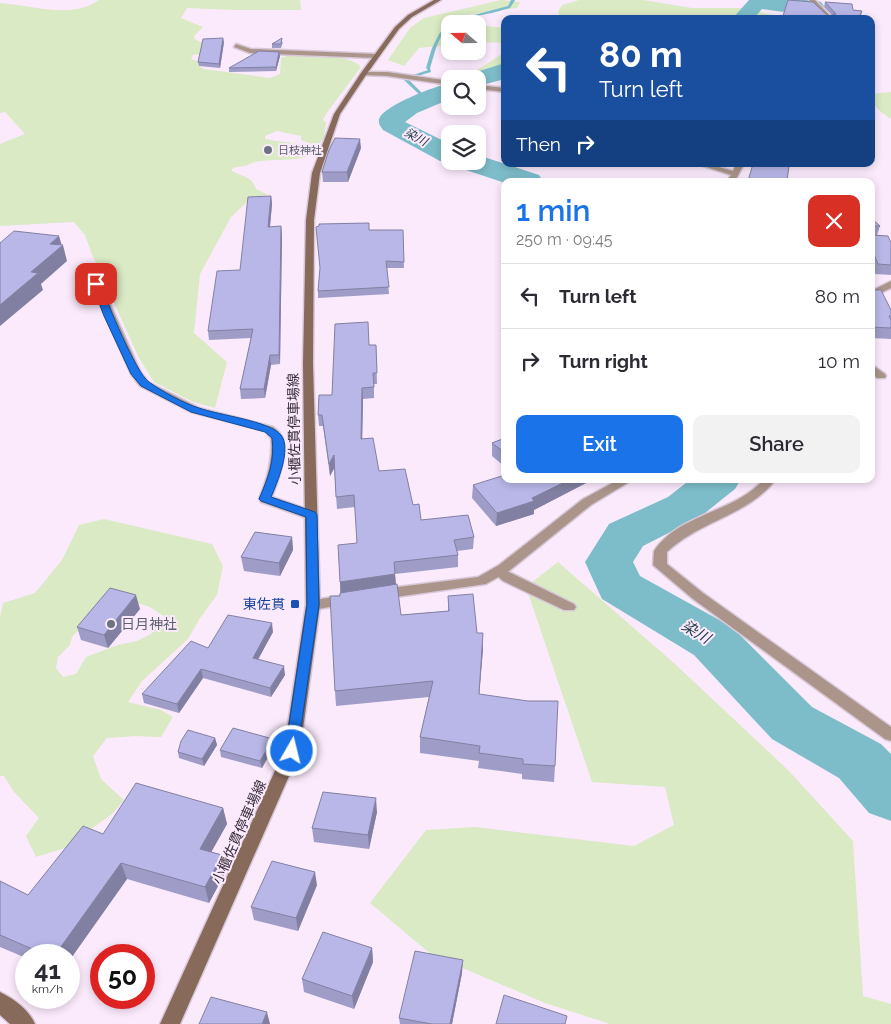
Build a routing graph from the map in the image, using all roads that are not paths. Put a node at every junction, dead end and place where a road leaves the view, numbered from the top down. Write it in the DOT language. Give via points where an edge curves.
graph roads {
  1 [pos="438,0"];
  2 [pos="812,0"];
  3 [pos="826,15"];
  4 [pos="236,46"];
  5 [pos="376,56"];
  6 [pos="363,74"];
  7 [pos="441,82"];
  8 [pos="486,88"];
  9 [pos="501,90"];
  10 [pos="708,167"];
  11 [pos="732,177"];
  12 [pos="96,284"];
  13 [pos="891,284"];
  14 [pos="875,293"];
  15 [pos="875,371"];
  16 [pos="881,376"];
  17 [pos="621,483"];
  18 [pos="766,483"];
  19 [pos="311,515"];
  20 [pos="499,571"];
  21 [pos="313,605"];
  22 [pos="569,607"];
  23 [pos="891,734"];
  24 [pos="0,1002"];
  25 [pos="25,1024"];
  26 [pos="170,1024"];
  1 -- 5 [label="main road, 小櫃佐貫停車場線" via="410,16"];
  2 -- 3 [label="street"];
  4 -- 5 [label="street" via="250,50"];
  5 -- 6 [label="main road, 小櫃佐貫停車場線"];
  6 -- 7 [label="street"];
  6 -- 19 [label="main road, 小櫃佐貫停車場線" via="337,114 316,173 310,220"];
  8 -- 9 [label="street"];
  10 -- 11 [label="street"];
  12 -- 19 [label="street" via="108,316 144,384 194,410 269,429 278,437 279,451 276,472 265,499"];
  13 -- 14 [label="street"];
  15 -- 16 [label="street"];
  17 -- 20 [label="street" via="587,502"];
  18 -- 23 [label="street" via="744,503 693,526 672,540 661,551 660,565 698,596"];
  19 -- 21 [label="main road, 小櫃佐貫停車場線"];
  20 -- 21 [label="street" via="481,581"];
  20 -- 22 [label="street"];
  21 -- 26 [label="main road, 小櫃佐貫停車場線" via="292,751"];
  24 -- 25 [label="main road"];
}
